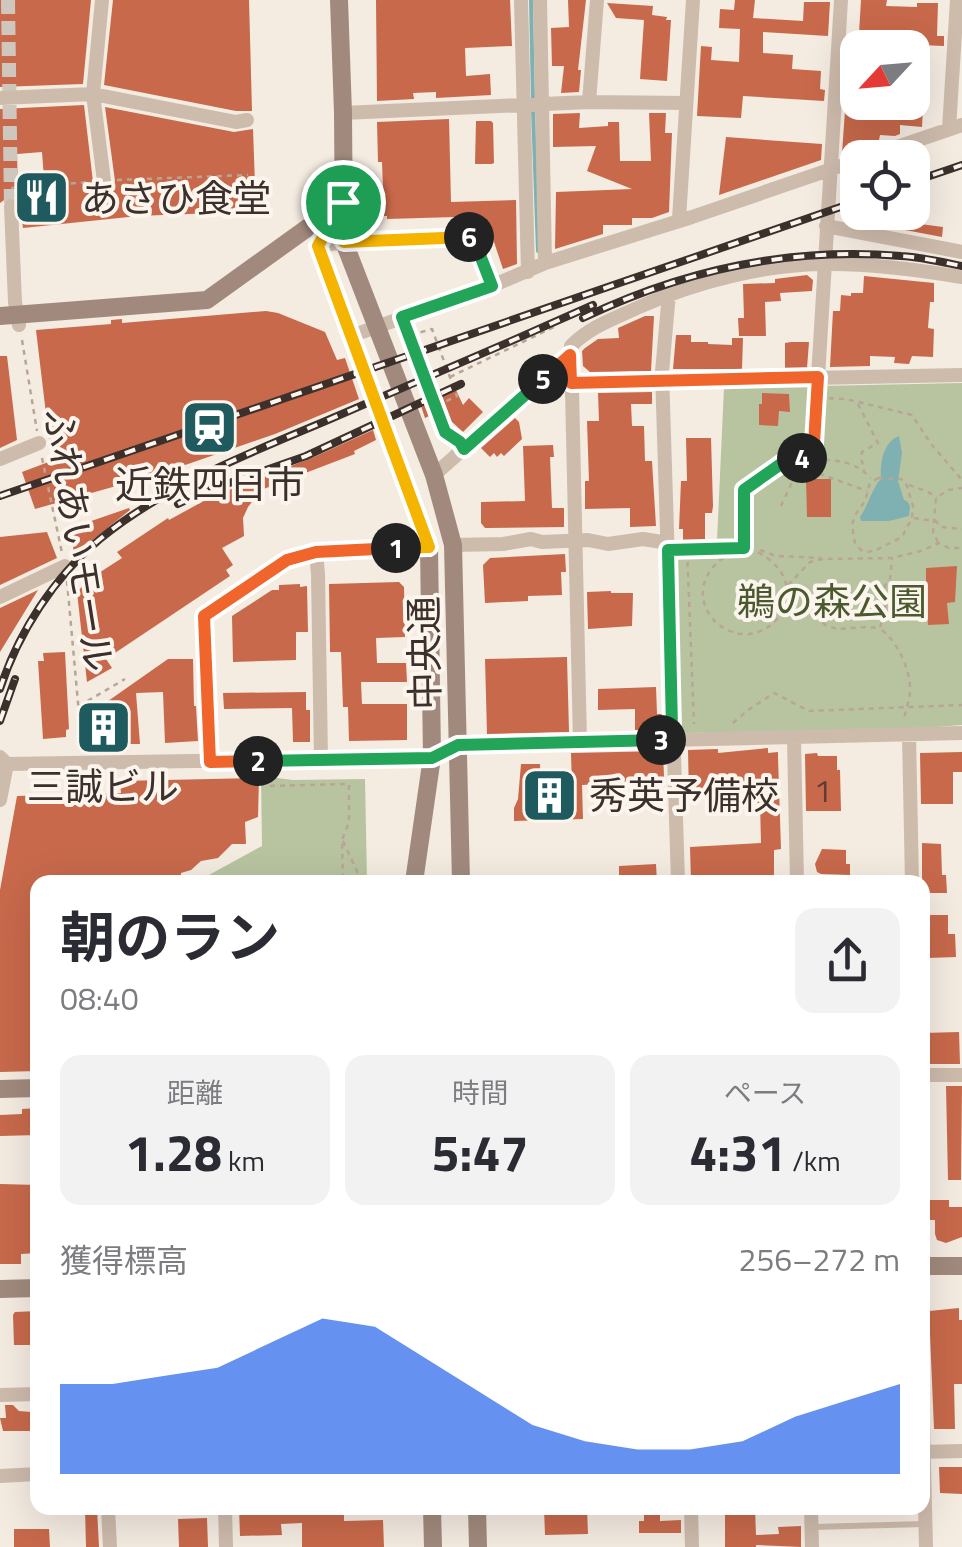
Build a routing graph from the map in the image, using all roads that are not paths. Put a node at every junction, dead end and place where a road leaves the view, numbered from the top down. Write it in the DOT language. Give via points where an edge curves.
graph roads {
  1 [pos="102,0"];
  2 [pos="339,0"];
  3 [pos="522,0"];
  4 [pos="540,0"];
  5 [pos="597,0"];
  6 [pos="693,0"];
  7 [pos="841,0"];
  8 [pos="958,0"];
  9 [pos="93,94"];
  10 [pos="0,98"];
  11 [pos="589,102"];
  12 [pos="686,104"];
  13 [pos="533,106"];
  14 [pos="343,113"];
  15 [pos="247,120"];
  16 [pos="956,127"];
  17 [pos="918,140"];
  18 [pos="840,166"];
  19 [pos="830,169"];
  20 [pos="104,181"];
  21 [pos="343,202"];
  22 [pos="11,206"];
  23 [pos="679,219"];
  24 [pos="826,226"];
  25 [pos="344,242"];
  26 [pos="318,246"];
  27 [pos="962,252"];
  28 [pos="545,263"];
  29 [pos="825,264"];
  30 [pos="528,272"];
  31 [pos="962,277"];
  32 [pos="492,286"];
  33 [pos="669,294"];
  34 [pos="12,319"];
  35 [pos="378,326"];
  36 [pos="351,336"];
  37 [pos="570,355"];
  38 [pos="962,375"];
  39 [pos="818,377"];
  40 [pos="663,381"];
  41 [pos="571,383"];
  42 [pos="39,444"];
  43 [pos="0,459"];
  44 [pos="434,475"];
  45 [pos="575,542"];
  46 [pos="454,545"];
  47 [pos="429,547"];
  48 [pos="668,547"];
  49 [pos="316,552"];
  50 [pos="65,566"];
  51 [pos="0,597"];
  52 [pos="962,734"];
  53 [pos="906,735"];
  54 [pos="794,738"];
  55 [pos="674,740"];
  56 [pos="580,742"];
  57 [pos="458,745"];
  58 [pos="432,758"];
  59 [pos="322,760"];
  60 [pos="3,761"];
  61 [pos="210,762"];
  62 [pos="0,800"];
  63 [pos="415,875"];
  64 [pos="462,875"];
  65 [pos="678,875"];
  66 [pos="797,875"];
  67 [pos="912,875"];
  68 [pos="962,1075"];
  69 [pos="930,1076"];
  70 [pos="30,1088"];
  71 [pos="0,1089"];
  72 [pos="930,1266"];
  73 [pos="962,1266"];
  74 [pos="30,1288"];
  75 [pos="0,1289"];
  76 [pos="30,1394"];
  77 [pos="0,1395"];
  78 [pos="962,1451"];
  79 [pos="930,1452"];
  80 [pos="30,1474"];
  81 [pos="0,1476"];
  82 [pos="108,1515"];
  83 [pos="225,1515"];
  84 [pos="432,1515"];
  85 [pos="477,1515"];
  86 [pos="690,1515"];
  87 [pos="811,1515"];
  88 [pos="925,1515"];
  89 [pos="925,1524"];
  90 [pos="812,1527"];
  91 [pos="110,1547"];
  92 [pos="226,1547"];
  93 [pos="433,1547"];
  94 [pos="478,1547"];
  95 [pos="692,1547"];
  96 [pos="812,1547"];
  97 [pos="926,1547"];
  1 -- 9 [label="street"];
  2 -- 14 [label="street, 中央通"];
  3 -- 13 [label="street"];
  4 -- 13 [label="street"];
  5 -- 11 [label="street"];
  6 -- 12 [label="street"];
  7 -- 19 [label="street"];
  8 -- 16 [label="street"];
  9 -- 10 [label="street"];
  9 -- 15 [label="street"];
  9 -- 20 [label="street"];
  11 -- 12 [label="street"];
  11 -- 13 [label="street"];
  12 -- 23 [label="street"];
  13 -- 14 [label="street"];
  13 -- 28 [label="street"];
  13 -- 30 [label="street"];
  14 -- 21 [label="street, 中央通"];
  16 -- 17 [label="street"];
  18 -- 19 [label="street"];
  19 -- 23 [label="street"];
  19 -- 24 [label="street"];
  21 -- 25 [label="street, 中央通"];
  21 -- 26 [label="street, 中央通"];
  21 -- 34 [label="street" via="206,300"];
  22 -- 34 [label="street"];
  23 -- 28 [label="street"];
  24 -- 27 [label="street"];
  24 -- 29 [label="street"];
  25 -- 26 [label="street"];
  25 -- 32 [label="street" via="473,237"];
  25 -- 35 [label="street, 中央通"];
  26 -- 36 [label="street, 中央通"];
  28 -- 30 [label="street"];
  29 -- 31 [label="street"];
  29 -- 33 [label="street" via="771,269"];
  29 -- 39 [label="street"];
  30 -- 32 [label="street"];
  32 -- 35 [label="street"];
  33 -- 37 [label="street" via="586,331"];
  33 -- 40 [label="street"];
  35 -- 36 [label="street"];
  35 -- 44 [label="street, 中央通"];
  36 -- 47 [label="street, 中央通"];
  37 -- 41 [label="street"];
  37 -- 44 [label="street"];
  38 -- 39 [label="street"];
  39 -- 40 [label="street"];
  40 -- 41 [label="street"];
  40 -- 48 [label="street"];
  41 -- 45 [label="street"];
  42 -- 43 [label="street"];
  44 -- 46 [label="street, 中央通"];
  45 -- 46 [label="street"];
  45 -- 48 [label="street" via="634,539"];
  45 -- 56 [label="street"];
  46 -- 47 [label="street"];
  46 -- 57 [label="street, 中央通"];
  47 -- 49 [label="street"];
  47 -- 58 [label="street, 中央通"];
  48 -- 55 [label="street"];
  49 -- 59 [label="street"];
  49 -- 61 [label="street" via="287,560 204,616"];
  50 -- 51 [label="street"];
  52 -- 53 [label="street"];
  53 -- 54 [label="street"];
  53 -- 67 [label="street"];
  54 -- 55 [label="street"];
  54 -- 66 [label="street"];
  55 -- 56 [label="street"];
  55 -- 65 [label="street"];
  56 -- 57 [label="street"];
  57 -- 58 [label="street"];
  57 -- 64 [label="street, 中央通"];
  58 -- 59 [label="street"];
  58 -- 63 [label="street, 中央通"];
  59 -- 61 [label="street"];
  60 -- 61 [label="street"];
  60 -- 62 [label="street"];
  68 -- 69 [label="street"];
  70 -- 71 [label="street"];
  72 -- 73 [label="street"];
  74 -- 75 [label="street"];
  76 -- 77 [label="street"];
  78 -- 79 [label="street"];
  80 -- 81 [label="street"];
  82 -- 91 [label="street"];
  83 -- 92 [label="street"];
  84 -- 93 [label="street"];
  85 -- 94 [label="street"];
  86 -- 95 [label="street"];
  87 -- 90 [label="street"];
  88 -- 89 [label="street"];
  89 -- 90 [label="lane"];
  89 -- 97 [label="street"];
  90 -- 96 [label="street"];
}
